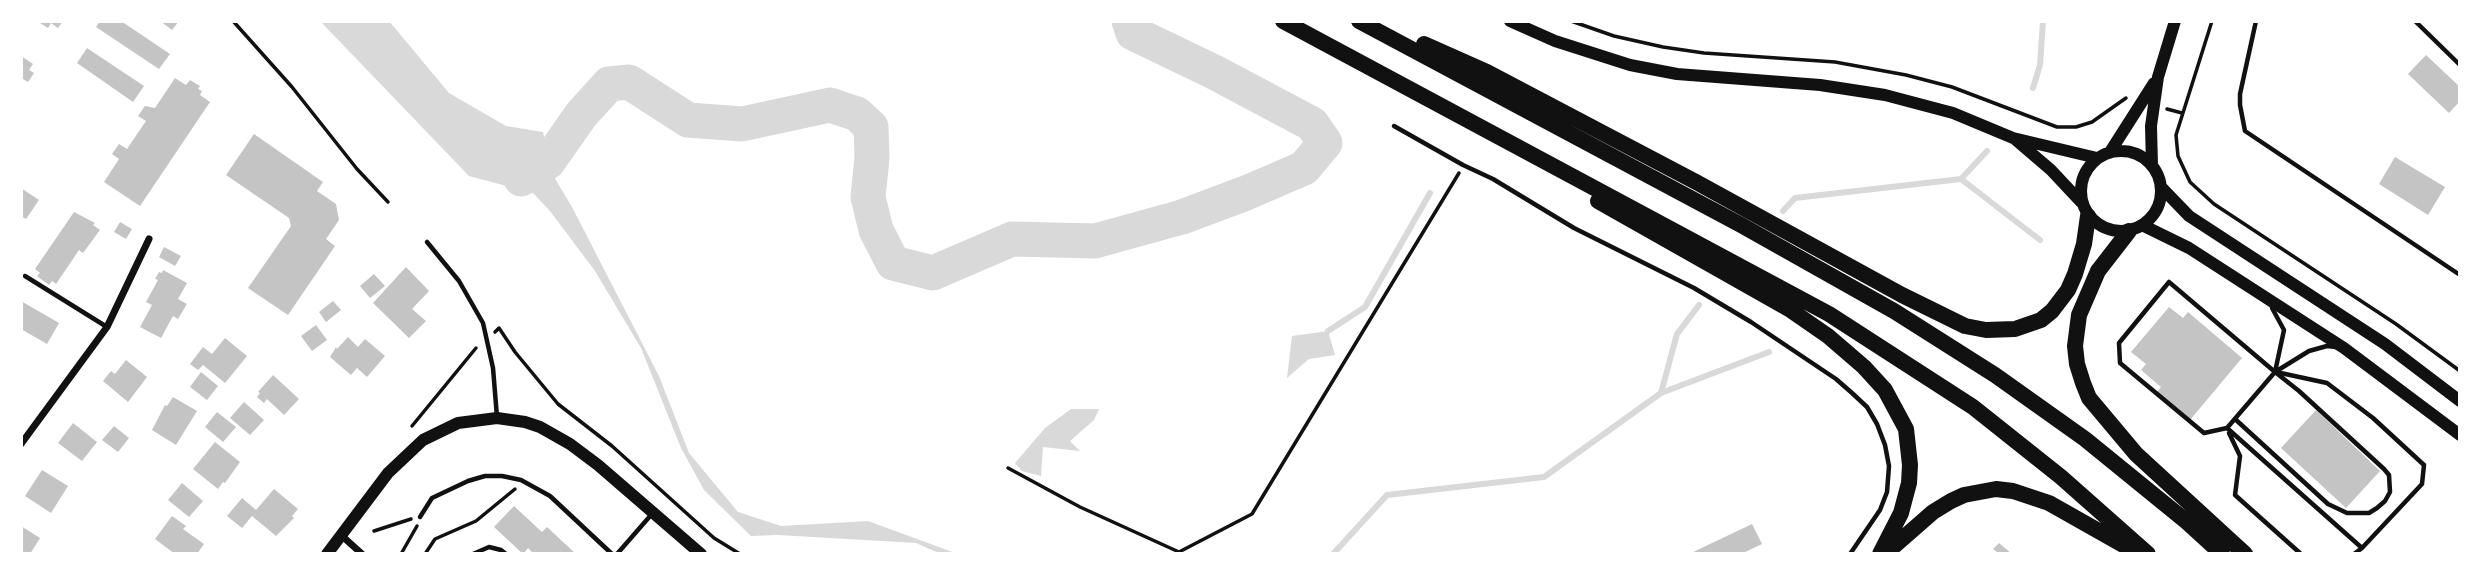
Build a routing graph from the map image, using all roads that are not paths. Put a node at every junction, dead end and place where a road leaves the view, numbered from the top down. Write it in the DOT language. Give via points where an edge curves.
graph roads {
  1 [pos="1283,21"];
  2 [pos="1359,21"];
  3 [pos="1371,21"];
  4 [pos="1510,21"];
  5 [pos="2175,21"];
  6 [pos="2256,21"];
  7 [pos="2415,21"];
  8 [pos="2460,65"];
  9 [pos="1385,76"];
  10 [pos="2158,77"];
  11 [pos="1394,126"];
  12 [pos="2013,138"];
  13 [pos="2110,152"];
  14 [pos="2097,158"];
  15 [pos="2152,166"];
  16 [pos="2161,187"];
  17 [pos="2085,209"];
  18 [pos="2136,228"];
  19 [pos="149,239"];
  20 [pos="427,242"];
  21 [pos="2460,275"];
  22 [pos="25,276"];
  23 [pos="2264,295"];
  24 [pos="107,327"];
  25 [pos="2344,348"];
  26 [pos="2275,372"];
  27 [pos="2460,401"];
  28 [pos="497,418"];
  29 [pos="2235,419"];
  30 [pos="2227,428"];
  31 [pos="2460,435"];
  32 [pos="21,444"];
  33 [pos="653,513"];
  34 [pos="420,517"];
  35 [pos="341,535"];
  36 [pos="2362,548"];
  37 [pos="327,554"];
  38 [pos="362,554"];
  39 [pos="473,554"];
  40 [pos="506,554"];
  41 [pos="615,554"];
  42 [pos="701,554"];
  43 [pos="1850,554"];
  44 [pos="1880,554"];
  45 [pos="1885,554"];
  46 [pos="2140,554"];
  47 [pos="2148,554"];
  48 [pos="2222,554"];
  49 [pos="2245,554"];
  50 [pos="2301,554"];
  51 [pos="2354,554"];
  1 -- 9 [label="highway"];
  2 -- 48 [label="highway" via="1905,318 2085,439"];
  3 -- 17 [label="highway" via="1487,72 1965,326 2015,329 2052,311 2075,274 2084,244"];
  4 -- 12 [label="main road" via="1555,41 1642,68 1885,95 1953,113"];
  5 -- 10 [label="main road"];
  6 -- 21 [label="lane" via="2240,94 2245,131"];
  7 -- 8 [label="lane"];
  9 -- 44 [label="highway" via="1789,309 1864,367 1898,411 1910,457 1901,513"];
  9 -- 47 [label="highway" via="1829,314 1973,407"];
  10 -- 13 [label="main road"];
  10 -- 15 [label="main road" via="2151,126"];
  11 -- 43 [label="lane" via="1574,228 1706,295 1836,379 1867,407 1885,445 1887,492"];
  12 -- 14 [label="main road"];
  12 -- 17 [label="main road" via="2051,170"];
  13 -- 14 [label="main road"];
  13 -- 15 [label="main road" via="2138,155"];
  14 -- 17 [label="main road" via="2084,173 2080,192"];
  15 -- 16 [label="main road"];
  16 -- 18 [label="main road" via="2159,205 2149,220"];
  16 -- 27 [label="main road" via="2189,216 2385,344"];
  17 -- 18 [label="main road" via="2106,229"];
  18 -- 23 [label="main road" via="2189,248"];
  18 -- 49 [label="highway" via="2098,271 2079,316 2075,346 2083,383 2089,398 2136,454"];
  19 -- 24 [label="street"];
  20 -- 28 [label="lane" via="469,296 483,323 494,368"];
  22 -- 24 [label="lane"];
  23 -- 25 [label="main road"];
  23 -- 26 [label="lane" via="2284,330"];
  24 -- 32 [label="street"];
  25 -- 26 [label="lane" via="2309,351"];
  25 -- 31 [label="main road"];
  26 -- 29 [label="lane"];
  26 -- 29 [label="lane" via="2384,469 2390,483 2385,501 2369,513 2337,509"];
  26 -- 30 [label="lane" via="2169,282 2119,343 2120,363 2204,433"];
  26 -- 36 [label="lane" via="2327,383 2424,465 2422,484"];
  28 -- 33 [label="main road" via="525,422 556,435"];
  28 -- 35 [label="main road" via="470,420 435,433 397,464"];
  29 -- 30 [label="lane"];
  30 -- 36 [label="lane"];
  30 -- 50 [label="lane" via="2240,456 2235,495"];
  33 -- 41 [label="lane"];
  33 -- 42 [label="main road"];
  34 -- 41 [label="lane" via="432,498 468,481 493,476 520,480 550,496"];
  35 -- 37 [label="main road"];
  35 -- 38 [label="street"];
  36 -- 51 [label="lane"];
  39 -- 40 [label="lane" via="489,547"];
  45 -- 46 [label="highway" via="1951,501 1996,489 2049,503"];
}
